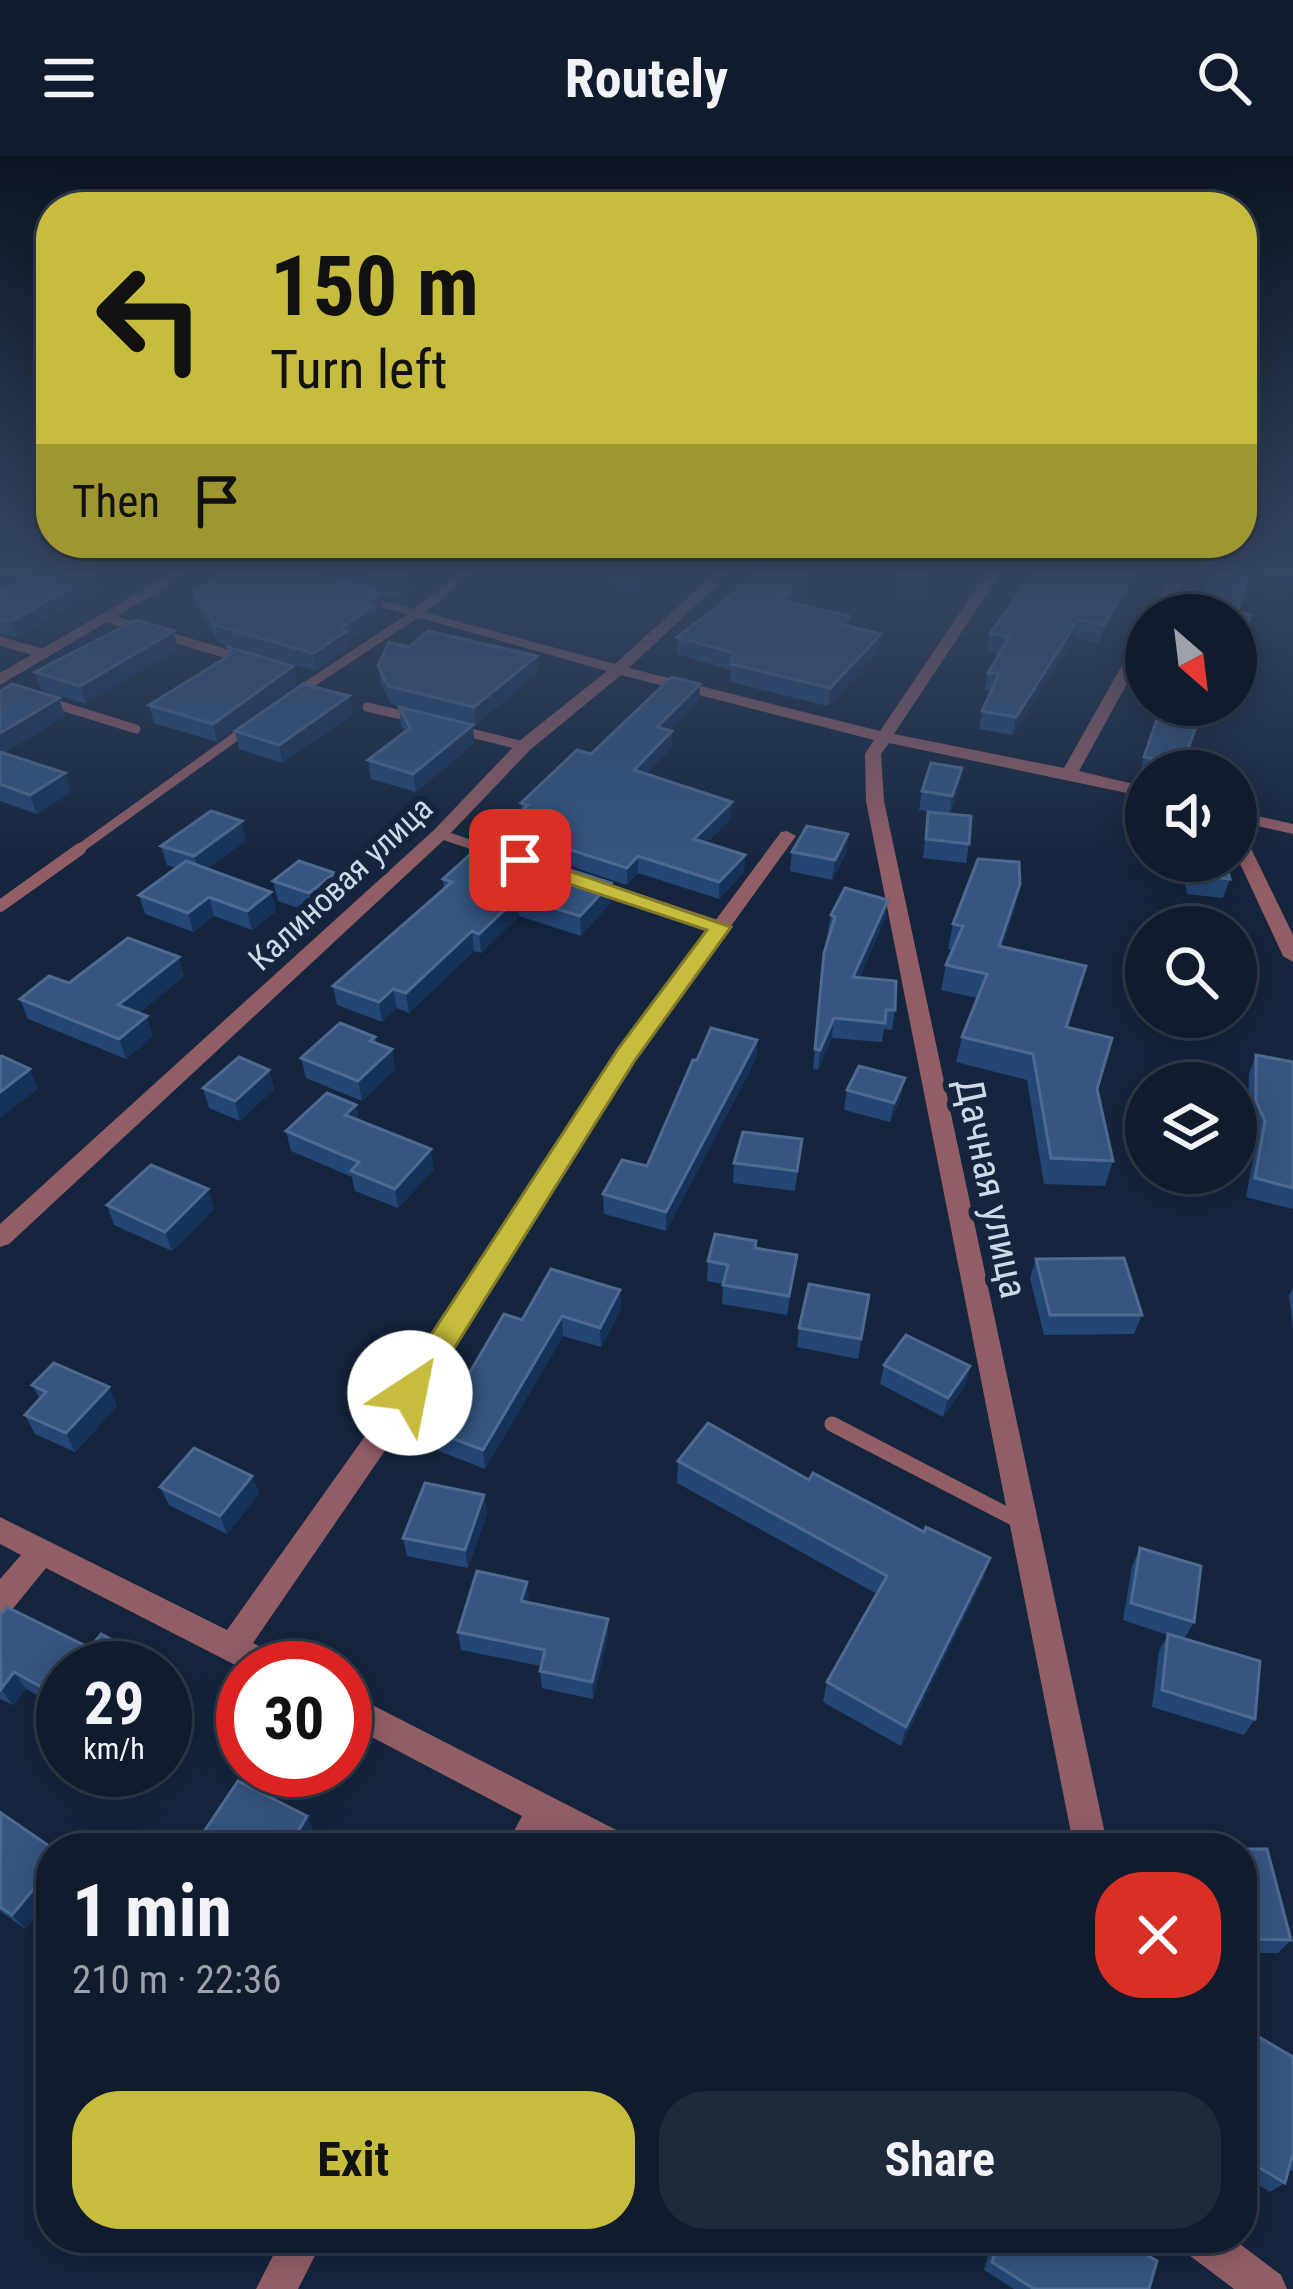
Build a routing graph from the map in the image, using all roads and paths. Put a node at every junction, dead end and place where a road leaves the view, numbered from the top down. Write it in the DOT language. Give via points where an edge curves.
graph roads {
  1 [pos="294,674"];
  2 [pos="325,674"];
  3 [pos="613,674"];
  4 [pos="637,674"];
  5 [pos="927,674"];
  6 [pos="1125,674"];
  7 [pos="315,680"];
  8 [pos="45,701"];
  9 [pos="278,706"];
  10 [pos="367,706"];
  11 [pos="259,720"];
  12 [pos="136,729"];
  13 [pos="885,738"];
  14 [pos="524,746"];
  15 [pos="1070,772"];
  16 [pos="1125,786"];
  17 [pos="1257,821"];
  18 [pos="1293,830"];
  19 [pos="440,834"];
  20 [pos="787,836"];
  21 [pos="504,855"];
  22 [pos="569,877"];
  23 [pos="1257,880"];
  24 [pos="0,906"];
  25 [pos="720,927"];
  26 [pos="1293,956"];
  27 [pos="0,1238"];
  28 [pos="832,1424"];
  29 [pos="1024,1523"];
  30 [pos="0,1530"];
  31 [pos="42,1552"];
  32 [pos="0,1601"];
  33 [pos="218,1641"];
  34 [pos="237,1641"];
  35 [pos="372,1720"];
  36 [pos="544,1810"];
  37 [pos="531,1833"];
  38 [pos="588,1833"];
  39 [pos="1088,1833"];
  40 [pos="296,2253"];
  41 [pos="1219,2253"];
  42 [pos="276,2289"];
  43 [pos="1267,2289"];
  1 -- 7 [label="lane"];
  2 -- 7 [label="lane"];
  3 -- 14 [label="street, Калиновая улица"];
  4 -- 13 [label="street"];
  5 -- 13 [label="street, Дачная улица"];
  6 -- 15 [label="street"];
  7 -- 9 [label="lane"];
  8 -- 12 [label="lane"];
  10 -- 14 [label="lane"];
  11 -- 24 [label="lane"];
  13 -- 15 [label="street"];
  13 -- 29 [label="street, Дачная улица" via="873,754 875,801"];
  14 -- 19 [label="street, Калиновая улица"];
  15 -- 16 [label="street"];
  17 -- 18 [label="street"];
  19 -- 21 [label="lane"];
  19 -- 27 [label="street, Калиновая улица"];
  20 -- 25 [label="street"];
  22 -- 25 [label="lane"];
  23 -- 26 [label="street"];
  25 -- 34 [label="street" via="626,1055 436,1356"];
  28 -- 29 [label="lane"];
  29 -- 39 [label="street, Дачная улица"];
  30 -- 31 [label="street"];
  31 -- 32 [label="street"];
  31 -- 33 [label="street"];
  35 -- 36 [label="street"];
  36 -- 37 [label="street"];
  36 -- 38 [label="street"];
  40 -- 42 [label="street"];
  41 -- 43 [label="street"];
}
